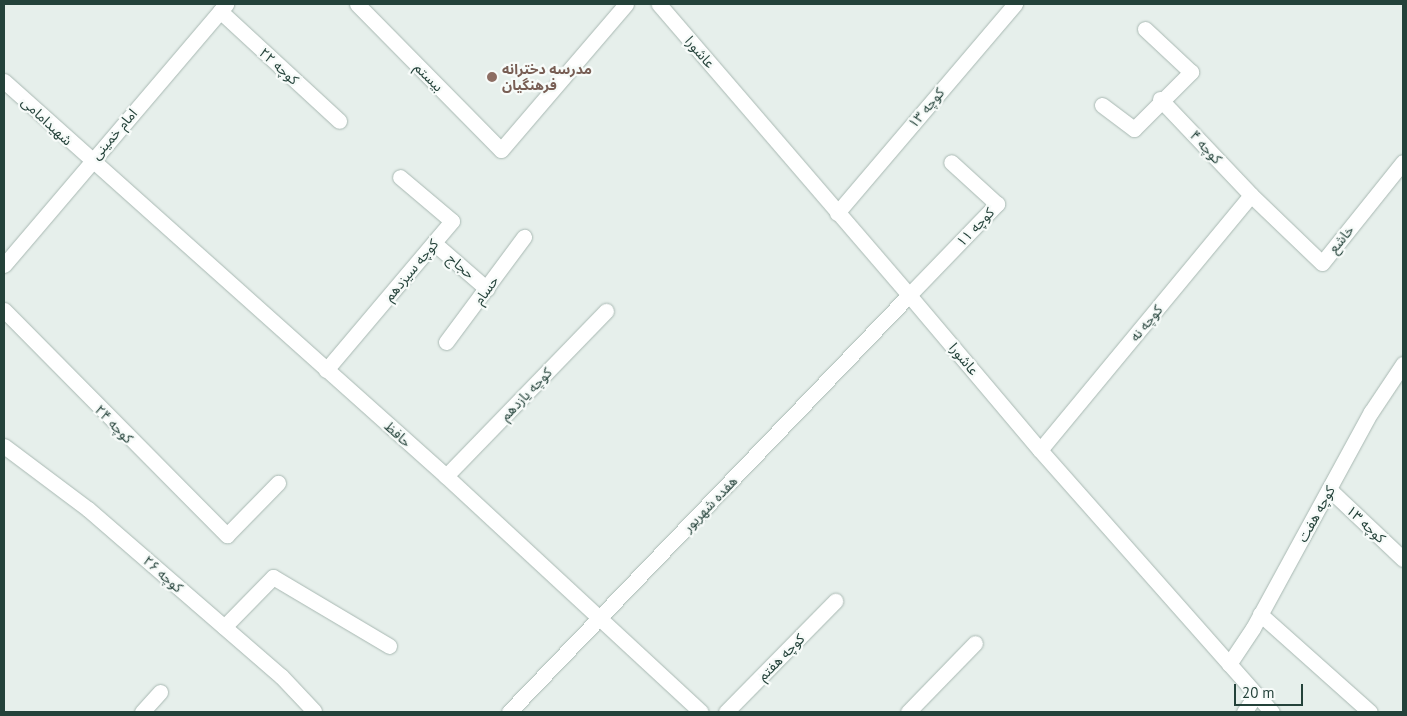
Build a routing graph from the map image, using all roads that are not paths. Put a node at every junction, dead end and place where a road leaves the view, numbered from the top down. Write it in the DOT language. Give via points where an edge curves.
graph roads {
  1 [pos="357,4"];
  2 [pos="626,4"];
  3 [pos="659,4"];
  4 [pos="1015,4"];
  5 [pos="223,8"];
  6 [pos="1145,29"];
  7 [pos="4,81"];
  8 [pos="1160,99"];
  9 [pos="1102,105"];
  10 [pos="339,121"];
  11 [pos="91,161"];
  12 [pos="951,162"];
  13 [pos="1403,162"];
  14 [pos="400,177"];
  15 [pos="1251,195"];
  16 [pos="837,213"];
  17 [pos="524,237"];
  18 [pos="434,243"];
  19 [pos="4,265"];
  20 [pos="487,288"];
  21 [pos="909,295"];
  22 [pos="4,310"];
  23 [pos="606,311"];
  24 [pos="446,342"];
  25 [pos="1403,364"];
  26 [pos="326,370"];
  27 [pos="4,446"];
  28 [pos="1040,450"];
  29 [pos="446,476"];
  30 [pos="278,483"];
  31 [pos="1329,489"];
  32 [pos="1403,559"];
  33 [pos="836,601"];
  34 [pos="1260,614"];
  35 [pos="600,617"];
  36 [pos="224,627"];
  37 [pos="975,643"];
  38 [pos="389,646"];
  39 [pos="1229,664"];
  40 [pos="160,692"];
  41 [pos="1256,695"];
  42 [pos="314,710"];
  43 [pos="142,712"];
  44 [pos="509,712"];
  45 [pos="701,712"];
  46 [pos="726,712"];
  47 [pos="908,712"];
  48 [pos="1244,712"];
  49 [pos="1272,712"];
  50 [pos="1370,712"];
  1 -- 2 [label="street, بیستم" via="502,150"];
  3 -- 16 [label="street, عاشورا"];
  4 -- 16 [label="street, کوچه ۱۳"];
  5 -- 10 [label="street, کوچه ۲۲"];
  5 -- 11 [label="street, امام خمینی"];
  6 -- 8 [label="street" via="1191,72"];
  7 -- 11 [label="street, شهیدامامی"];
  8 -- 9 [label="street" via="1134,129"];
  8 -- 15 [label="street, کوچه ۴"];
  11 -- 19 [label="street, امام خمینی"];
  11 -- 26 [label="street, حافظ"];
  12 -- 21 [label="street, کوچه ۱۱" via="997,204"];
  13 -- 15 [label="street, خاشع" via="1322,263"];
  14 -- 18 [label="street, کوچه سیزدهم" via="452,222"];
  15 -- 28 [label="street, کوچه نه"];
  16 -- 21 [label="street, عاشورا"];
  17 -- 20 [label="street, حسام"];
  18 -- 20 [label="street, حجاج"];
  18 -- 26 [label="street, کوچه سیزدهم"];
  20 -- 24 [label="street, حسام"];
  21 -- 28 [label="street, عاشورا"];
  21 -- 35 [label="street, هفده شهریور"];
  22 -- 30 [label="street, کوچه ۲۴" via="227,536"];
  23 -- 29 [label="street, کوچه یازدهم"];
  25 -- 31 [label="street, کوچه هفت" via="1371,412"];
  26 -- 29 [label="street, حافظ"];
  27 -- 36 [label="street, کوچه ۲۶" via="88,509"];
  28 -- 39 [label="street, عاشورا"];
  29 -- 35 [label="street, حافظ"];
  31 -- 32 [label="street, کوچه ۱۳"];
  31 -- 34 [label="street, کوچه هفت"];
  33 -- 46 [label="street, کوچه هفتم"];
  34 -- 39 [label="street, کوچه هفت"];
  34 -- 50 [label="street"];
  35 -- 44 [label="street, هفده شهریور"];
  35 -- 45 [label="street, حافظ"];
  36 -- 38 [label="street" via="273,577"];
  36 -- 42 [label="street, کوچه ۲۶" via="281,676"];
  37 -- 47 [label="street"];
  39 -- 41 [label="street, عاشورا"];
  40 -- 43 [label="street"];
  41 -- 48 [label="street"];
  41 -- 49 [label="street, عاشورا"];
}
